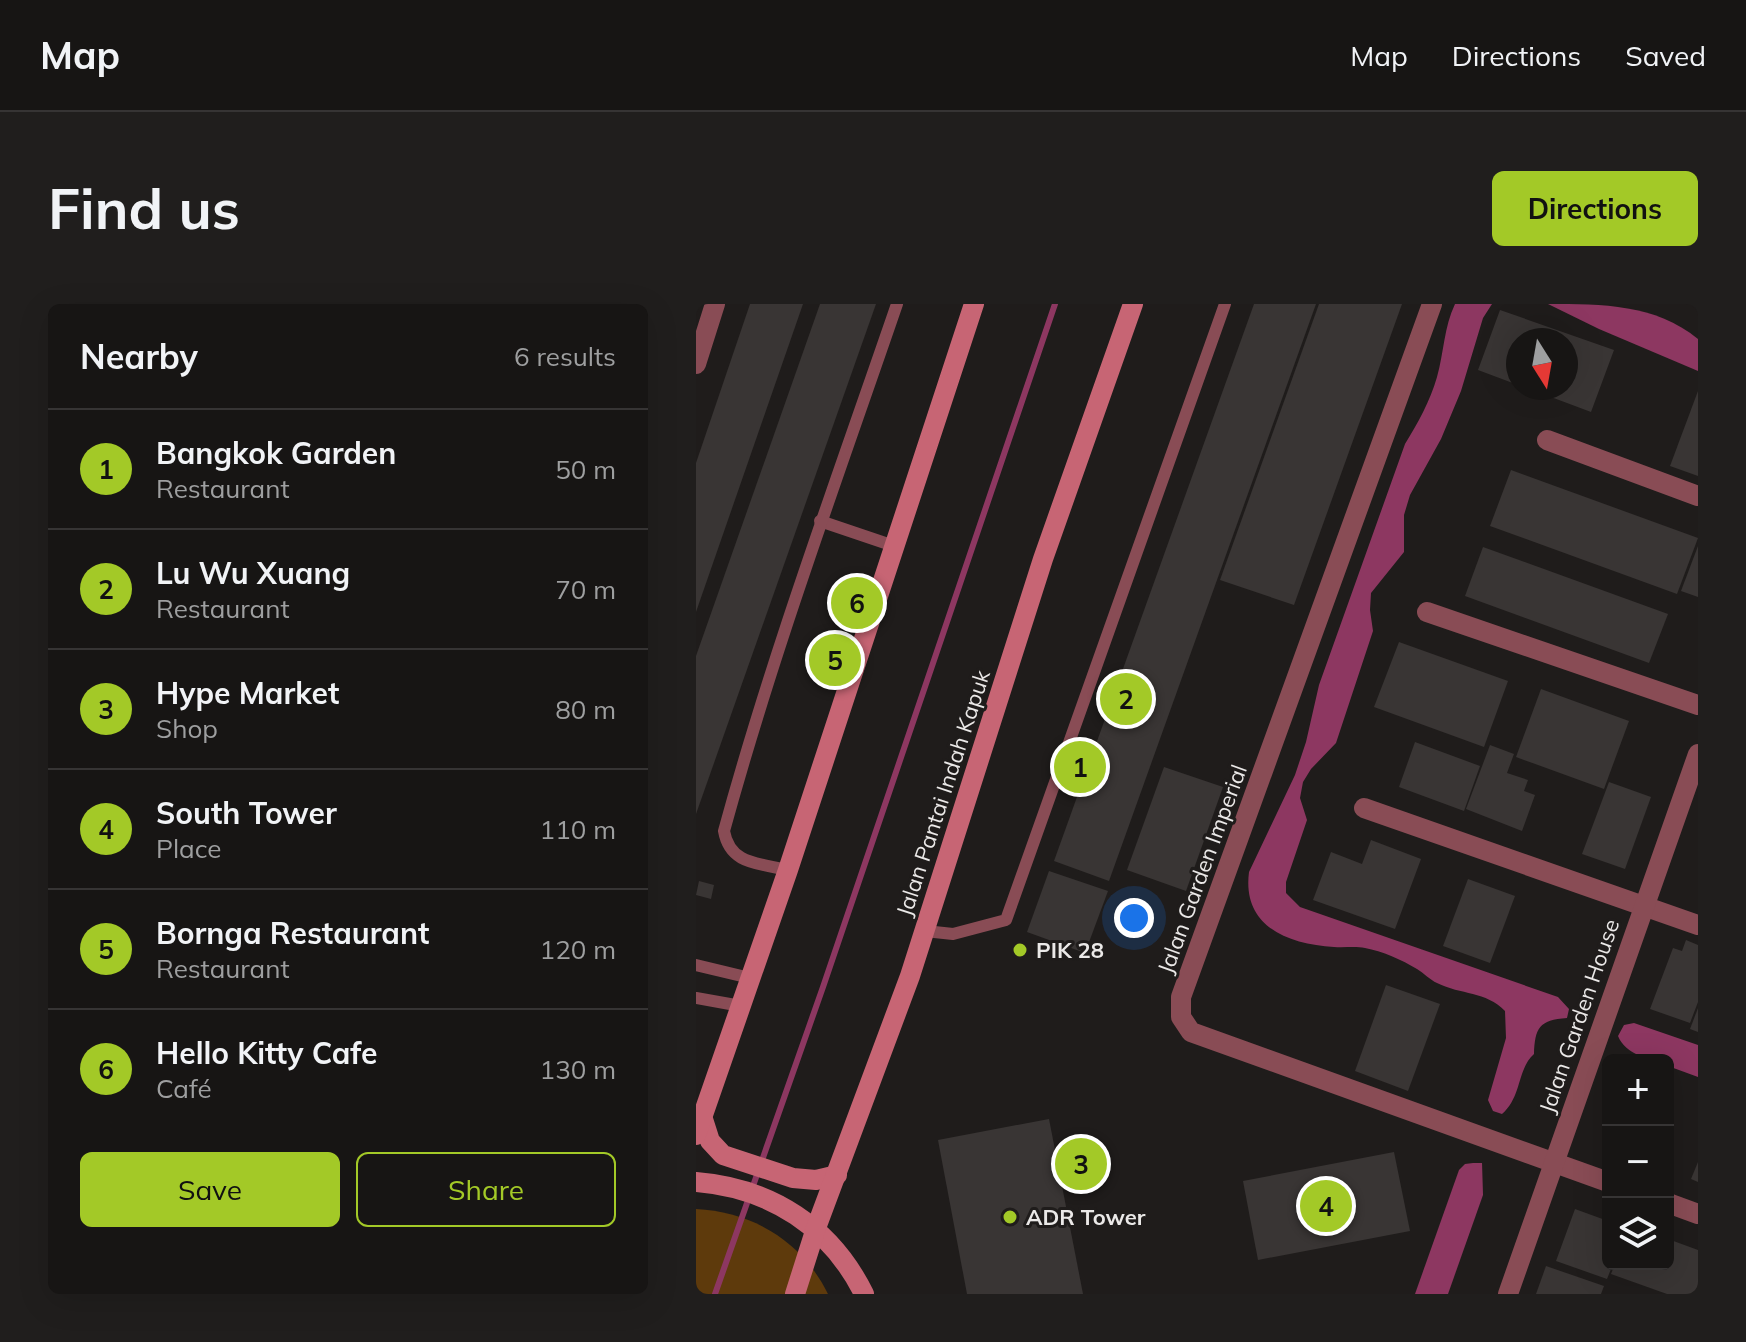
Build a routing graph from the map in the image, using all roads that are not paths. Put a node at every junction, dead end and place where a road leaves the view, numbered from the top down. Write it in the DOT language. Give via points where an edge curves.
graph roads {
  1 [pos="715,304"];
  2 [pos="897,304"];
  3 [pos="974,304"];
  4 [pos="1133,304"];
  5 [pos="1225,304"];
  6 [pos="1432,304"];
  7 [pos="696,364"];
  8 [pos="1547,440"];
  9 [pos="1698,496"];
  10 [pos="820,521"];
  11 [pos="894,546"];
  12 [pos="1427,612"];
  13 [pos="1698,705"];
  14 [pos="1698,754"];
  15 [pos="1364,808"];
  16 [pos="788,870"];
  17 [pos="1643,906"];
  18 [pos="1698,925"];
  19 [pos="925,931"];
  20 [pos="696,965"];
  21 [pos="750,978"];
  22 [pos="696,998"];
  23 [pos="741,1006"];
  24 [pos="699,1125"];
  25 [pos="1553,1162"];
  26 [pos="837,1175"];
  27 [pos="1602,1180"];
  28 [pos="696,1182"];
  29 [pos="1674,1205"];
  30 [pos="1698,1214"];
  31 [pos="816,1228"];
  32 [pos="795,1294"];
  33 [pos="864,1294"];
  34 [pos="1508,1294"];
  1 -- 7 [label="street"];
  2 -- 10 [label="lane"];
  3 -- 11 [label="main road"];
  4 -- 19 [label="main road, Jalan Pantai Indah Kapuk" via="1043,559"];
  5 -- 19 [label="lane" via="1006,920 953,934"];
  6 -- 25 [label="street, Jalan Garden Imperial" via="1186,982 1181,1017 1191,1032"];
  8 -- 9 [label="street"];
  10 -- 11 [label="lane"];
  10 -- 16 [label="lane" via="724,831 736,856"];
  11 -- 16 [label="main road"];
  12 -- 13 [label="street"];
  14 -- 17 [label="street, Jalan Garden House"];
  15 -- 17 [label="street"];
  16 -- 21 [label="main road"];
  17 -- 18 [label="street"];
  17 -- 25 [label="street, Jalan Garden House"];
  19 -- 26 [label="main road, Jalan Pantai Indah Kapuk"];
  20 -- 21 [label="lane"];
  21 -- 23 [label="main road"];
  22 -- 23 [label="lane"];
  23 -- 24 [label="main road"];
  24 -- 26 [label="main road" via="723,1155 793,1178"];
  25 -- 27 [label="street, Jalan Garden Imperial"];
  25 -- 34 [label="street, Jalan Garden House"];
  26 -- 31 [label="main road, Jalan Pantai Indah Kapuk"];
  28 -- 31 [label="main road" via="718,1184 789,1210"];
  29 -- 30 [label="street"];
  31 -- 32 [label="main road, Jalan Pantai Indah Kapuk"];
  31 -- 33 [label="main road" via="848,1264"];
}
